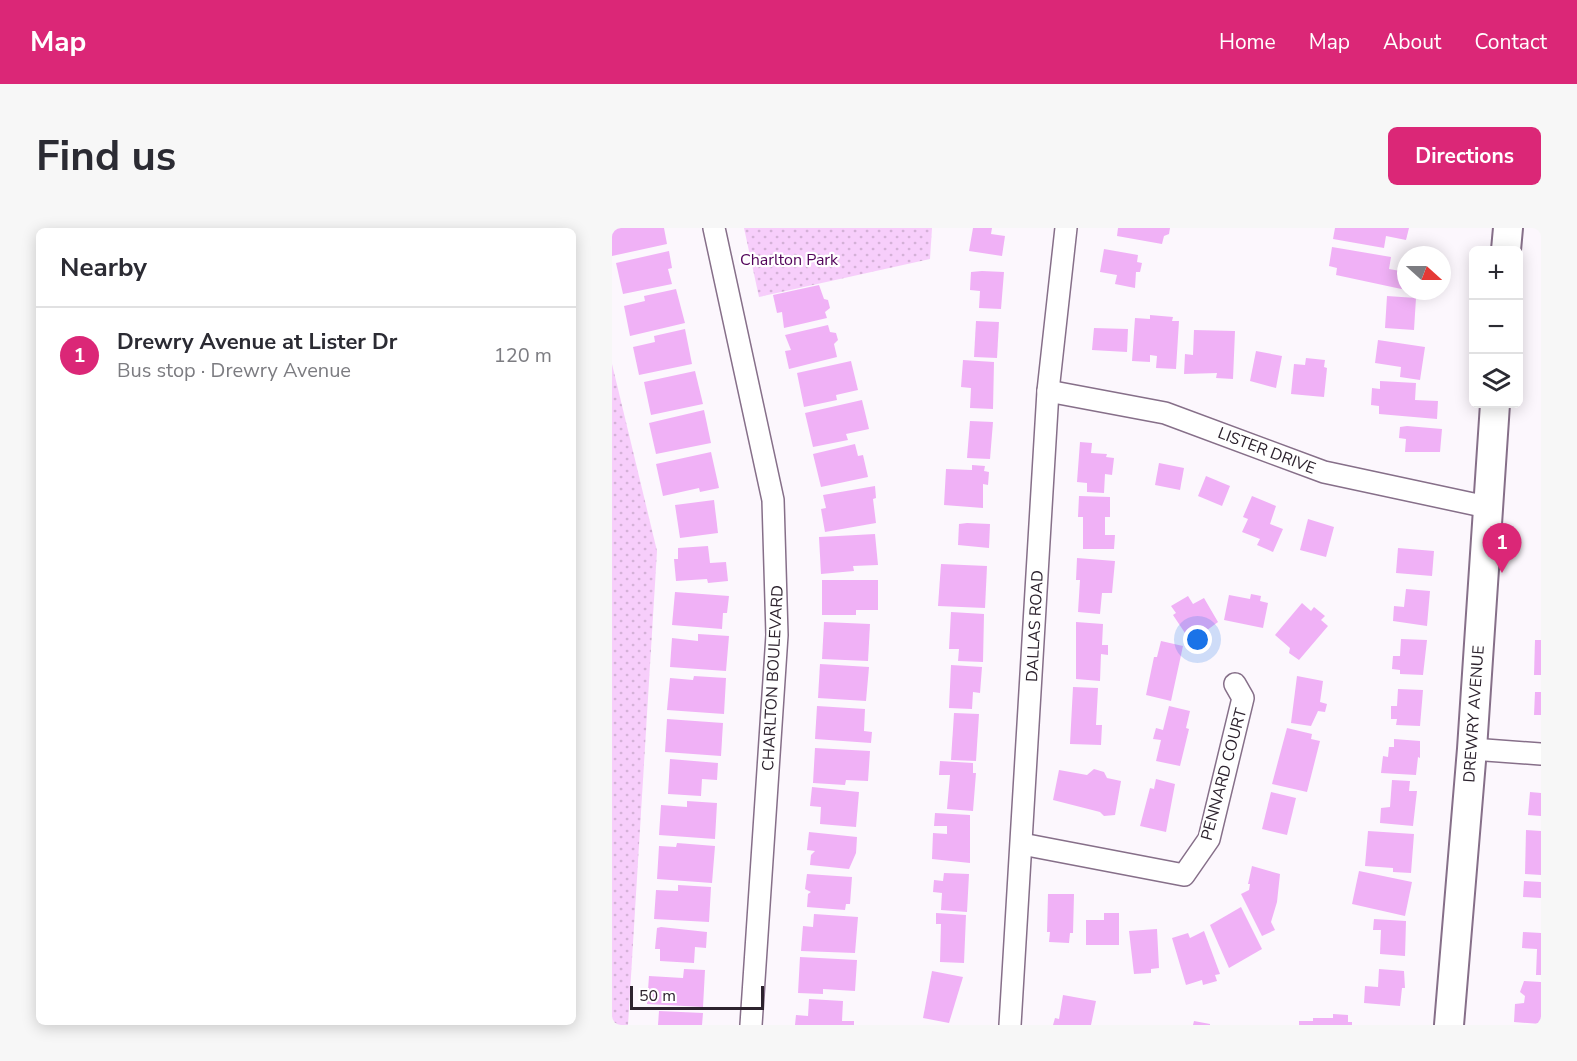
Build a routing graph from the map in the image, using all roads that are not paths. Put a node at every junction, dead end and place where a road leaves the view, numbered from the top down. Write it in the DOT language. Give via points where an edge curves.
graph roads {
  1 [pos="714,228"];
  2 [pos="1066,228"];
  3 [pos="1508,228"];
  4 [pos="1506,246"];
  5 [pos="1048,391"];
  6 [pos="1495,408"];
  7 [pos="1486,507"];
  8 [pos="1235,684"];
  9 [pos="1472,749"];
  10 [pos="1541,754"];
  11 [pos="1022,844"];
  12 [pos="751,1025"];
  13 [pos="1010,1025"];
  14 [pos="1449,1025"];
  1 -- 12 [label="street, CHARLTON BOULEVARD" via="773,500 777,635"];
  2 -- 5 [label="street, DALLAS ROAD"];
  3 -- 4 [label="street"];
  5 -- 7 [label="street, LISTER DRIVE" via="1164,413 1324,472"];
  5 -- 11 [label="street, DALLAS ROAD"];
  6 -- 7 [label="street, DREWRY AVENUE"];
  7 -- 9 [label="street, DREWRY AVENUE"];
  8 -- 11 [label="street, PENNARD COURT" via="1243,698 1209,839 1184,875"];
  9 -- 10 [label="street"];
  9 -- 14 [label="street, DREWRY AVENUE"];
  11 -- 13 [label="street, DALLAS ROAD"];
}
